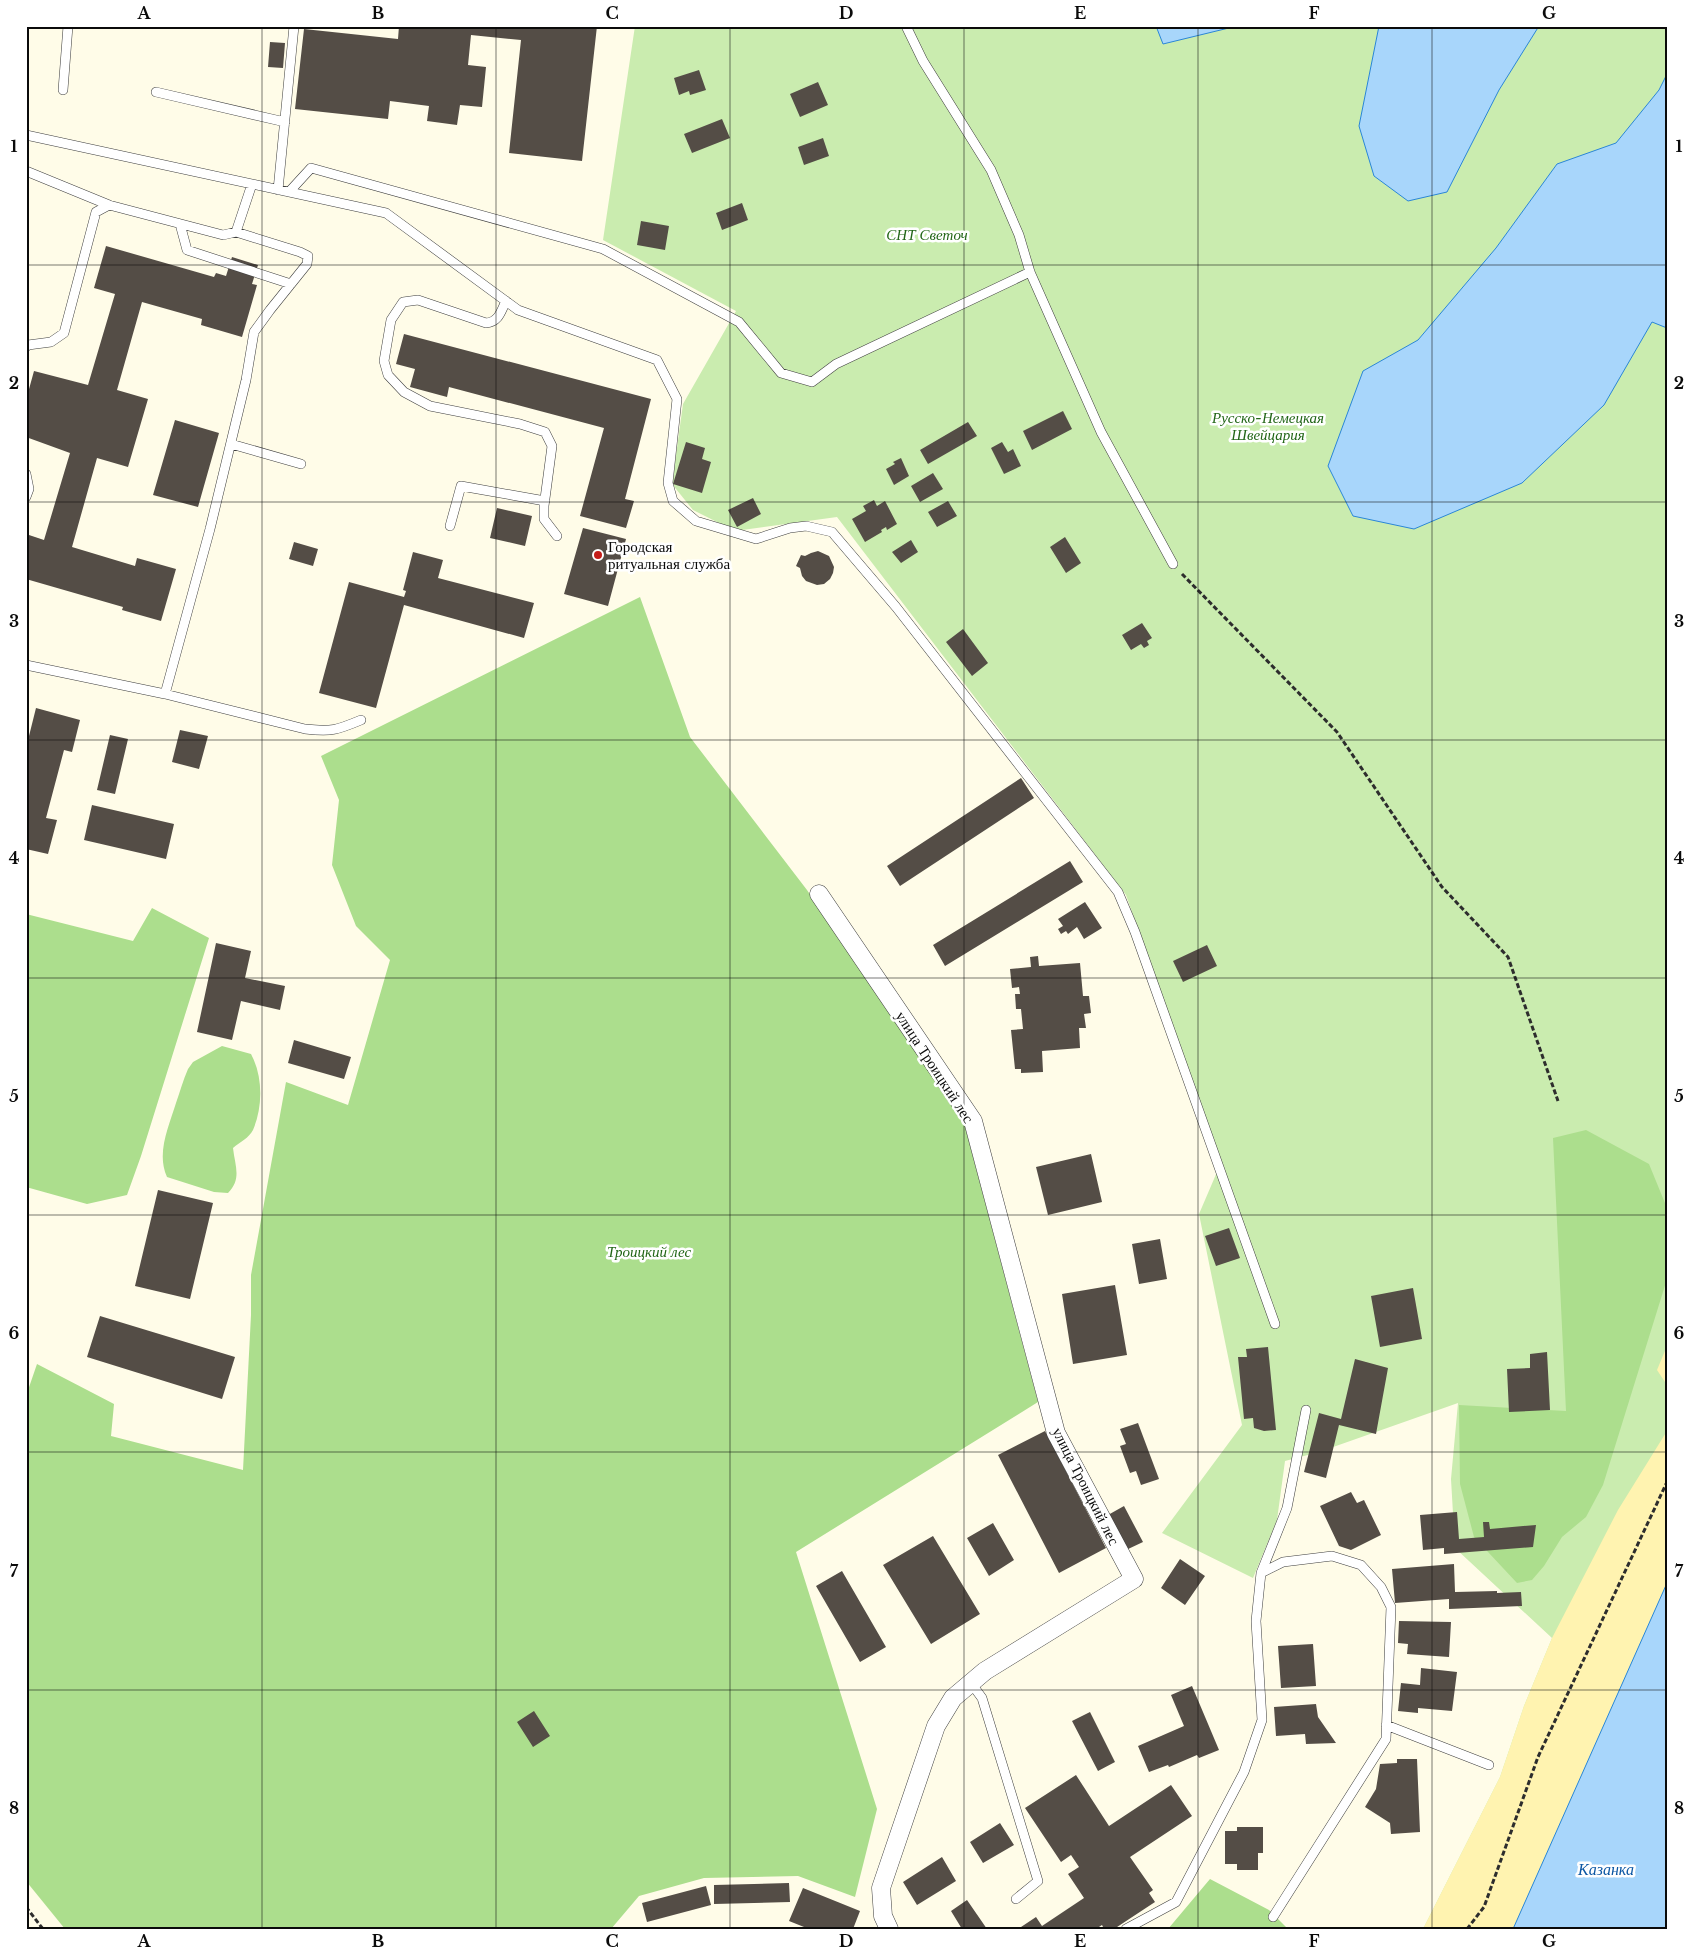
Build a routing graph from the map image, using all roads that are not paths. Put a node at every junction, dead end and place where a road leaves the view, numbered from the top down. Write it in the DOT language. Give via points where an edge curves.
graph roads {
  1 [pos="68,26"];
  2 [pos="294,26"];
  3 [pos="906,26"];
  4 [pos="63,90"];
  5 [pos="156,92"];
  6 [pos="285,122"];
  7 [pos="26,135"];
  8 [pos="26,171"];
  9 [pos="252,184"];
  10 [pos="278,190"];
  11 [pos="289,192"];
  12 [pos="109,206"];
  13 [pos="180,224"];
  14 [pos="236,232"];
  15 [pos="1030,272"];
  16 [pos="291,284"];
  17 [pos="506,301"];
  18 [pos="26,346"];
  19 [pos="231,444"];
  20 [pos="301,464"];
  21 [pos="26,474"];
  22 [pos="26,497"];
  23 [pos="545,501"];
  24 [pos="450,526"];
  25 [pos="557,536"];
  26 [pos="1173,564"];
  27 [pos="26,665"];
  28 [pos="165,694"];
  29 [pos="361,720"];
  30 [pos="819,894"];
  31 [pos="1275,1324"];
  32 [pos="1306,1410"];
  33 [pos="1261,1573"];
  34 [pos="971,1683"];
  35 [pos="1386,1725"];
  36 [pos="1489,1765"];
  37 [pos="1016,1899"];
  38 [pos="1273,1917"];
  39 [pos="889,1929"];
  40 [pos="1126,1929"];
  1 -- 4 [label="lane"];
  2 -- 6 [label="lane"];
  3 -- 15 [label="lane" via="923,61 991,170 1019,235"];
  5 -- 6 [label="lane"];
  6 -- 10 [label="lane"];
  7 -- 9 [label="lane"];
  8 -- 12 [label="lane"];
  9 -- 10 [label="lane"];
  9 -- 14 [label="lane"];
  10 -- 11 [label="lane"];
  11 -- 15 [label="lane" via="310,168 603,249 739,322 781,373 812,382 836,364"];
  11 -- 17 [label="lane" via="386,213"];
  12 -- 13 [label="lane"];
  12 -- 18 [label="lane" via="96,212 64,333 51,342"];
  13 -- 14 [label="lane" via="223,235"];
  13 -- 16 [label="lane" via="187,250"];
  14 -- 16 [label="lane" via="308,256 307,264"];
  15 -- 26 [label="lane" via="1101,432"];
  16 -- 19 [label="lane" via="254,332"];
  17 -- 23 [label="lane" via="498,319 486,323 418,300 403,302 391,320 384,360 388,375 404,392 430,406 544,432 552,446"];
  17 -- 31 [label="lane" via="518,310 656,360 677,399 668,483 673,501 696,521 756,539 806,526 832,532 896,607 1118,892"];
  19 -- 20 [label="lane"];
  19 -- 28 [label="lane"];
  21 -- 22 [label="lane" via="29,489"];
  23 -- 24 [label="lane" via="461,486"];
  23 -- 25 [label="lane" via="544,519"];
  27 -- 28 [label="lane"];
  28 -- 29 [label="lane" via="314,730 338,730"];
  30 -- 34 [label="street, улица Троицкий лес" via="973,1121 1056,1433 1134,1579 985,1671"];
  32 -- 33 [label="lane" via="1287,1508"];
  33 -- 35 [label="lane" via="1283,1562 1332,1556 1361,1565 1381,1587 1391,1607"];
  33 -- 40 [label="lane" via="1256,1621 1262,1720 1244,1772 1176,1902"];
  34 -- 37 [label="lane" via="982,1698 1038,1881"];
  34 -- 39 [label="street, улица Троицкий лес" via="953,1698 936,1726 880,1888 883,1916"];
  35 -- 36 [label="lane"];
  35 -- 38 [label="lane" via="1386,1739"];
}
